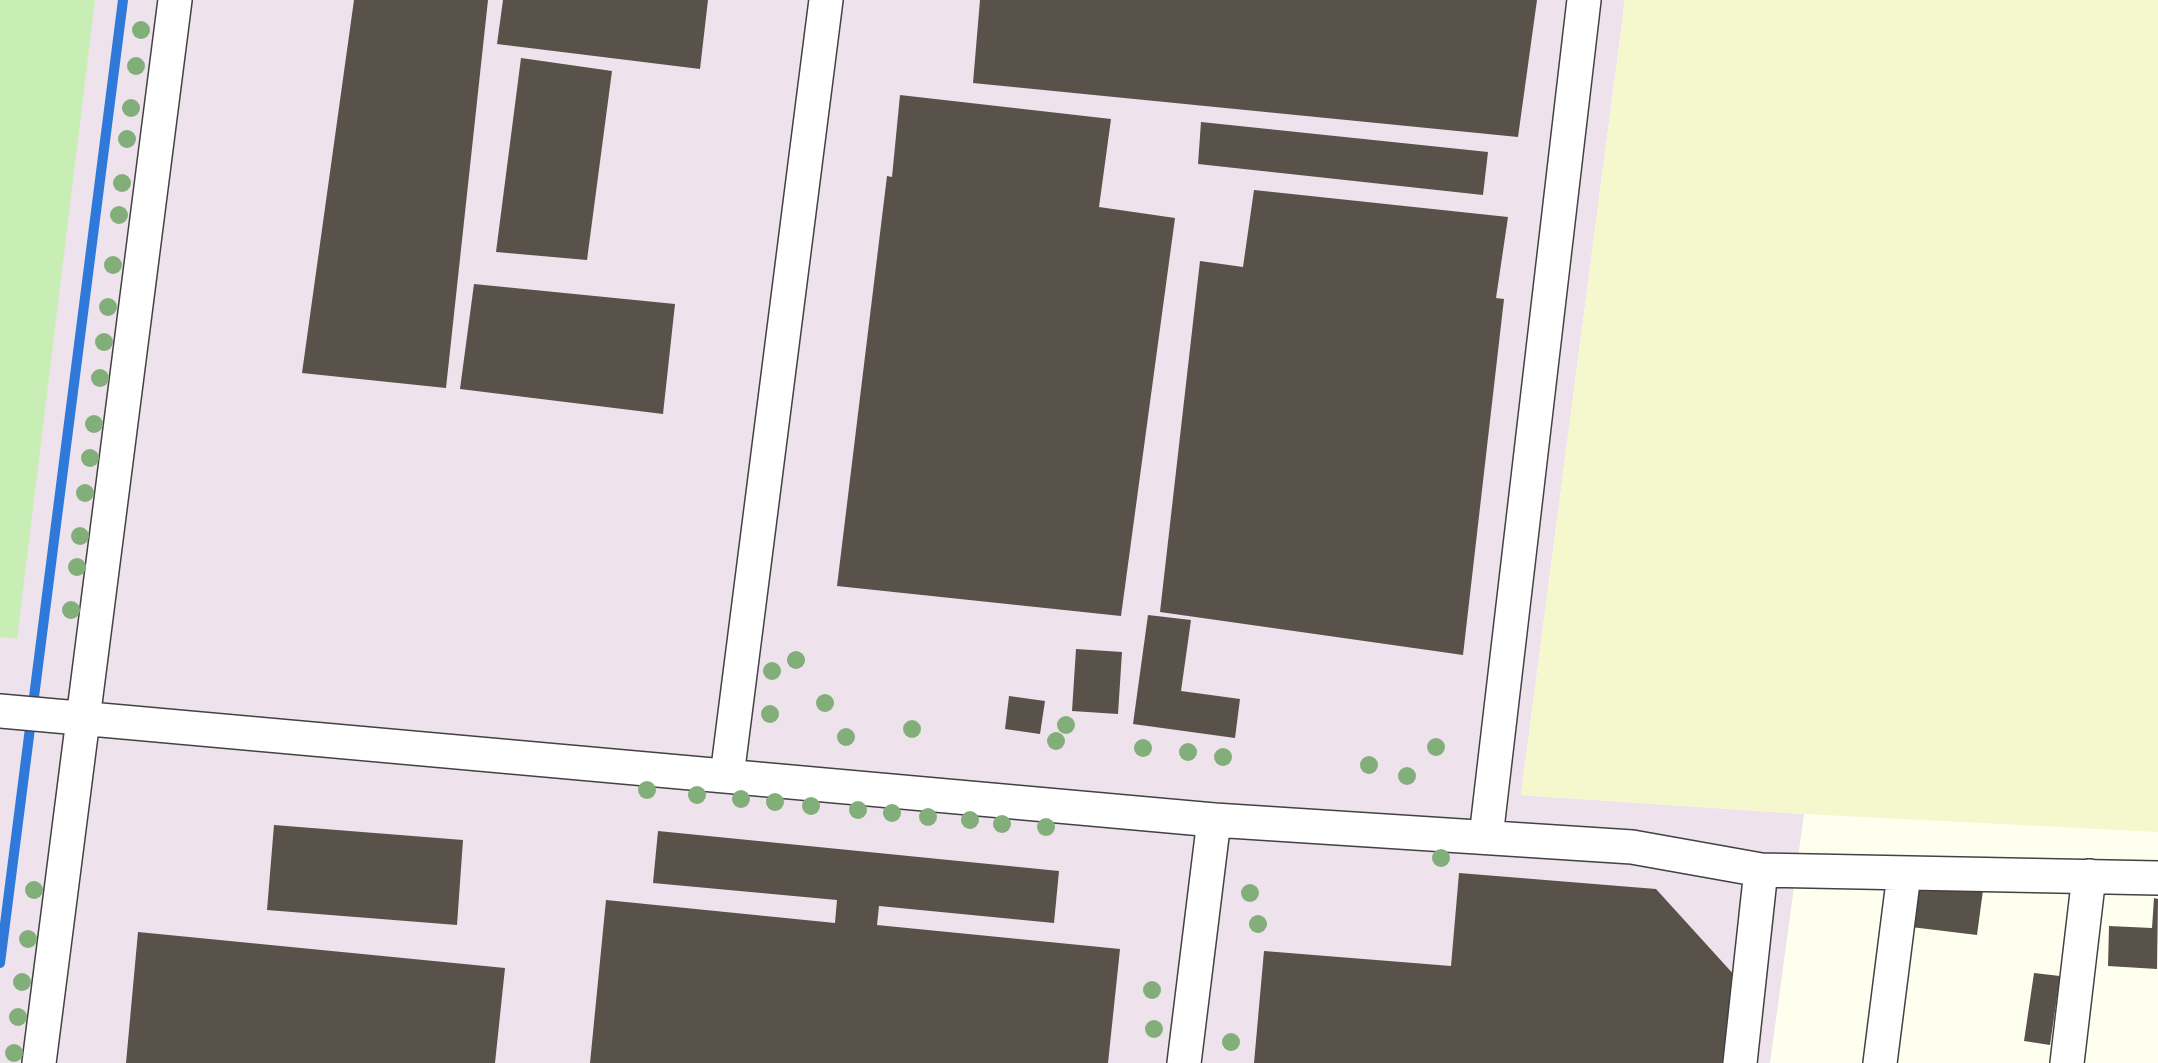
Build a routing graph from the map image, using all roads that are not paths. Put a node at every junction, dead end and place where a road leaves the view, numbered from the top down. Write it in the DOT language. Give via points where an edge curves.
graph roads {
  1 [pos="175,0"];
  2 [pos="826,0"];
  3 [pos="1584,0"];
  4 [pos="21,713"];
  5 [pos="84,719"];
  6 [pos="727,776"];
  7 [pos="1214,820"];
  8 [pos="1486,837"];
  9 [pos="1761,870"];
  10 [pos="1904,874"];
  11 [pos="2089,876"];
  12 [pos="2158,878"];
  13 [pos="39,1063"];
  14 [pos="1184,1063"];
  15 [pos="1740,1063"];
  16 [pos="1880,1063"];
  17 [pos="2067,1063"];
  1 -- 5 [label="street"];
  2 -- 6 [label="street"];
  3 -- 8 [label="street"];
  4 -- 5 [label="street"];
  5 -- 6 [label="street"];
  5 -- 13 [label="street"];
  6 -- 7 [label="street"];
  7 -- 8 [label="street"];
  7 -- 14 [label="street"];
  8 -- 9 [label="street" via="1632,847"];
  9 -- 10 [label="street"];
  9 -- 15 [label="street"];
  10 -- 11 [label="street"];
  10 -- 16 [label="street"];
  11 -- 12 [label="street"];
  11 -- 17 [label="street"];
}
